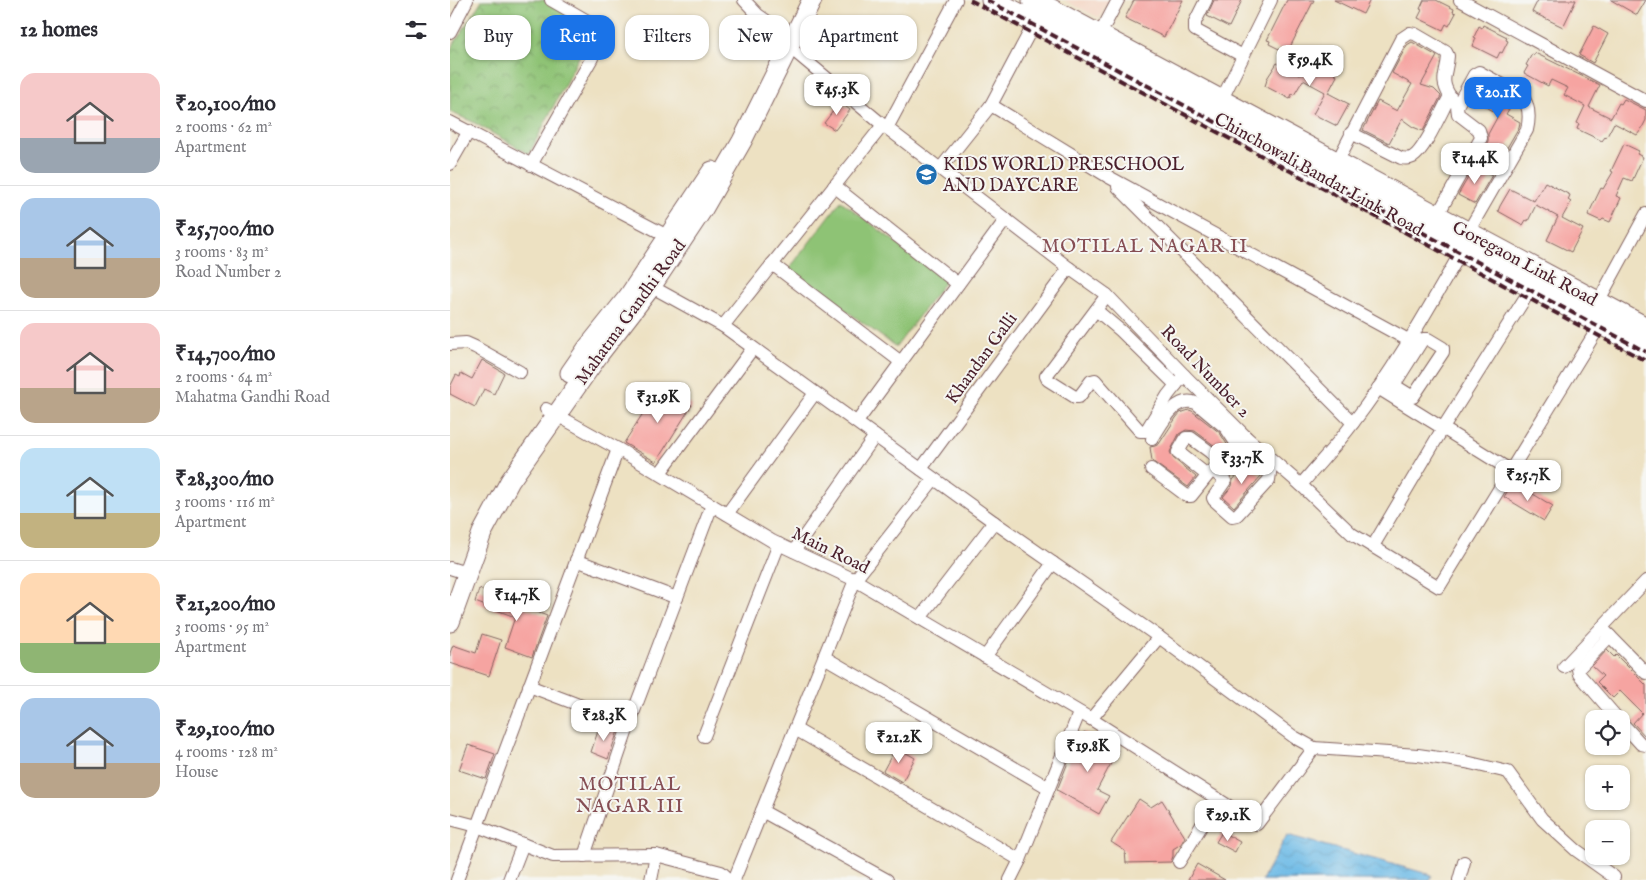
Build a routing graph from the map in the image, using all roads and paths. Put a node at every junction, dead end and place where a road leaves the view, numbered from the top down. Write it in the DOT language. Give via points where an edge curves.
graph roads {
  1 [pos="467,0"];
  2 [pos="744,0"];
  3 [pos="798,0"];
  4 [pos="812,0"];
  5 [pos="956,0"];
  6 [pos="992,0"];
  7 [pos="1033,0"];
  8 [pos="1118,0"];
  9 [pos="1206,0"];
  10 [pos="1271,0"];
  11 [pos="1460,0"];
  12 [pos="557,1"];
  13 [pos="758,15"];
  14 [pos="1035,22"];
  15 [pos="790,25"];
  16 [pos="450,32"];
  17 [pos="790,33"];
  18 [pos="1100,34"];
  19 [pos="790,44"];
  20 [pos="1243,56"];
  21 [pos="777,60"];
  22 [pos="1646,100"];
  23 [pos="991,105"];
  24 [pos="1217,108"];
  25 [pos="450,122"];
  26 [pos="885,127"];
  27 [pos="469,131"];
  28 [pos="1351,133"];
  29 [pos="1337,162"];
  30 [pos="450,164"];
  31 [pos="531,165"];
  32 [pos="940,168"];
  33 [pos="1107,176"];
  34 [pos="834,186"];
  35 [pos="1646,214"];
  36 [pos="1437,216"];
  37 [pos="1006,219"];
  38 [pos="674,240"];
  39 [pos="1464,242"];
  40 [pos="772,264"];
  41 [pos="1069,268"];
  42 [pos="645,284"];
  43 [pos="958,284"];
  44 [pos="1532,287"];
  45 [pos="1108,295"];
  46 [pos="1598,302"];
  47 [pos="1096,310"];
  48 [pos="1600,325"];
  49 [pos="723,326"];
  50 [pos="1646,328"];
  51 [pos="1410,341"];
  52 [pos="450,344"];
  53 [pos="753,348"];
  54 [pos="1646,348"];
  55 [pos="901,362"];
  56 [pos="520,372"];
  57 [pos="1180,380"];
  58 [pos="1385,384"];
  59 [pos="815,393"];
  60 [pos="551,411"];
  61 [pos="856,422"];
  62 [pos="1353,423"];
  63 [pos="1443,428"];
  64 [pos="875,436"];
  65 [pos="1152,439"];
  66 [pos="1242,442"];
  67 [pos="618,449"];
  68 [pos="1151,468"];
  69 [pos="921,469"];
  70 [pos="1216,470"];
  71 [pos="1510,470"];
  72 [pos="660,473"];
  73 [pos="934,479"];
  74 [pos="1301,484"];
  75 [pos="712,505"];
  76 [pos="727,514"];
  77 [pos="994,522"];
  78 [pos="779,544"];
  79 [pos="1373,546"];
  80 [pos="794,551"];
  81 [pos="576,560"];
  82 [pos="1053,563"];
  83 [pos="458,571"];
  84 [pos="855,580"];
  85 [pos="1646,581"];
  86 [pos="450,592"];
  87 [pos="677,598"];
  88 [pos="920,618"];
  89 [pos="450,622"];
  90 [pos="1606,631"];
  91 [pos="1159,637"];
  92 [pos="824,656"];
  93 [pos="985,657"];
  94 [pos="1564,667"];
  95 [pos="1646,673"];
  96 [pos="529,686"];
  97 [pos="1610,710"];
  98 [pos="1078,713"];
  99 [pos="1091,719"];
  100 [pos="628,724"];
  101 [pos="795,729"];
  102 [pos="1630,732"];
  103 [pos="704,736"];
  104 [pos="1646,745"];
  105 [pos="1314,748"];
  106 [pos="1049,788"];
  107 [pos="1218,799"];
  108 [pos="762,811"];
  109 [pos="450,819"];
  110 [pos="477,826"];
  111 [pos="523,844"];
  112 [pos="584,856"];
  113 [pos="656,856"];
  114 [pos="1020,860"];
  115 [pos="1179,862"];
  116 [pos="1464,862"];
  117 [pos="1614,877"];
  118 [pos="457,880"];
  119 [pos="509,880"];
  120 [pos="651,880"];
  121 [pos="730,880"];
  122 [pos="734,880"];
  123 [pos="887,880"];
  124 [pos="1010,880"];
  125 [pos="1459,880"];
  1 -- 16 [label="street"];
  2 -- 13 [label="street, Road Number 2"];
  3 -- 15 [label="main road, Mahatma Gandhi Road"];
  4 -- 17 [label="main road, Mahatma Gandhi Road"];
  5 -- 26 [label="street"];
  6 -- 14 [label="main road, Chinchowali Bandar Link Road"];
  7 -- 18 [label="main road, Goregaon Link Road"];
  8 -- 18 [label="street"];
  9 -- 20 [label="street" via="1195,22 1195,30"];
  10 -- 20 [label="street"];
  11 -- 22 [label="street"];
  12 -- 31 [label="street" via="590,23 596,38 595,48"];
  14 -- 23 [label="street"];
  14 -- 24 [label="main road, Chinchowali Bandar Link Road"];
  18 -- 24 [label="main road, Goregaon Link Road"];
  19 -- 26 [label="street, Road Number 2"];
  20 -- 24 [label="street"];
  21 -- 38 [label="main road, Mahatma Gandhi Road" via="742,142 704,209"];
  23 -- 32 [label="street"];
  23 -- 33 [label="street"];
  24 -- 29 [label="main road, Goregaon Link Road"];
  24 -- 39 [label="main road, Chinchowali Bandar Link Road"];
  25 -- 27 [label="street"];
  26 -- 32 [label="street, Road Number 2"];
  26 -- 34 [label="street"];
  27 -- 30 [label="street"];
  27 -- 31 [label="street"];
  28 -- 28 [label="street" via="1405,34 1415,34 1446,52 1444,86 1450,96 1413,157 1401,158"];
  28 -- 29 [label="street"];
  29 -- 36 [label="main road, Goregaon Link Road"];
  31 -- 38 [label="street"];
  32 -- 37 [label="street, Road Number 2"];
  33 -- 51 [label="street"];
  33 -- 62 [label="street"];
  34 -- 40 [label="street"];
  34 -- 43 [label="street"];
  35 -- 46 [label="street"];
  36 -- 39 [label="main road, Goregaon Link Road"];
  36 -- 39 [label="street" via="1480,138 1479,130 1458,114 1457,106 1474,75 1479,72 1521,95 1529,109 1528,123"];
  37 -- 41 [label="street, Road Number 2"];
  37 -- 43 [label="street"];
  38 -- 42 [label="main road, Mahatma Gandhi Road"];
  39 -- 44 [label="main road, Chinchowali Bandar Link Road"];
  39 -- 46 [label="main road, Goregaon Link Road"];
  39 -- 51 [label="street"];
  40 -- 49 [label="street"];
  40 -- 55 [label="street"];
  41 -- 45 [label="street, Road Number 2"];
  41 -- 69 [label="street, Khandan Galli"];
  42 -- 49 [label="street"];
  42 -- 60 [label="main road, Mahatma Gandhi Road" via="628,297 588,347"];
  43 -- 55 [label="street"];
  44 -- 48 [label="main road, Chinchowali Bandar Link Road"];
  44 -- 63 [label="street"];
  45 -- 47 [label="street"];
  45 -- 57 [label="street, Road Number 2"];
  46 -- 50 [label="main road, Goregaon Link Road"];
  47 -- 57 [label="street"];
  47 -- 57 [label="street" via="1046,376 1048,380 1080,397 1095,380 1140,430 1146,431"];
  48 -- 54 [label="main road, Chinchowali Bandar Link Road"];
  48 -- 71 [label="street, Road Number 2"];
  49 -- 53 [label="street"];
  51 -- 58 [label="street"];
  52 -- 56 [label="street" via="475,346"];
  53 -- 59 [label="street"];
  53 -- 72 [label="street"];
  55 -- 61 [label="street"];
  57 -- 66 [label="street, Road Number 2"];
  58 -- 58 [label="street" via="1413,397 1443,348 1423,339"];
  58 -- 62 [label="street"];
  58 -- 63 [label="street"];
  59 -- 61 [label="street"];
  59 -- 76 [label="street"];
  60 -- 67 [label="street, Main Road"];
  60 -- 83 [label="main road, Mahatma Gandhi Road" via="490,497"];
  61 -- 64 [label="street"];
  62 -- 74 [label="street"];
  63 -- 71 [label="street"];
  63 -- 79 [label="street"];
  64 -- 69 [label="street"];
  64 -- 80 [label="street"];
  65 -- 66 [label="street" via="1172,410 1190,401"];
  66 -- 70 [label="street"];
  66 -- 70 [label="street" via="1270,474 1269,480 1237,515 1232,516 1213,498 1225,481"];
  66 -- 74 [label="street, Road Number 2"];
  67 -- 72 [label="street, Main Road"];
  67 -- 81 [label="street"];
  68 -- 70 [label="street" via="1187,496 1191,496"];
  69 -- 73 [label="street"];
  71 -- 79 [label="street, Road Number 2" via="1439,587"];
  72 -- 75 [label="street, Main Road"];
  73 -- 77 [label="street"];
  73 -- 84 [label="street"];
  74 -- 79 [label="street, Road Number 2" via="1352,534"];
  75 -- 76 [label="street, Main Road"];
  75 -- 87 [label="street"];
  76 -- 78 [label="street, Main Road"];
  77 -- 82 [label="street"];
  77 -- 88 [label="street"];
  78 -- 80 [label="street, Main Road"];
  78 -- 103 [label="street"];
  80 -- 84 [label="street, Main Road"];
  81 -- 87 [label="street"];
  81 -- 96 [label="street"];
  82 -- 91 [label="street"];
  82 -- 93 [label="street"];
  83 -- 86 [label="main road, Mahatma Gandhi Road"];
  83 -- 89 [label="main road, Mahatma Gandhi Road"];
  84 -- 88 [label="street, Main Road"];
  84 -- 92 [label="street"];
  85 -- 90 [label="street"];
  87 -- 100 [label="street"];
  88 -- 93 [label="street, Main Road"];
  90 -- 94 [label="street"];
  90 -- 95 [label="street"];
  90 -- 97 [label="street" via="1578,669"];
  91 -- 99 [label="street"];
  91 -- 105 [label="street" via="1294,737"];
  92 -- 101 [label="street"];
  92 -- 106 [label="street"];
  93 -- 98 [label="street, Main Road"];
  96 -- 100 [label="street"];
  96 -- 110 [label="street"];
  98 -- 99 [label="street, Main Road"];
  98 -- 106 [label="street"];
  99 -- 107 [label="street, Main Road"];
  100 -- 112 [label="street"];
  101 -- 108 [label="street"];
  101 -- 114 [label="street"];
  102 -- 104 [label="street" via="1640,744"];
  105 -- 107 [label="street, Main Road" via="1257,824"];
  105 -- 117 [label="street" via="1418,755 1508,772 1542,819 1576,850"];
  106 -- 114 [label="street"];
  107 -- 115 [label="street"];
  108 -- 122 [label="street"];
  108 -- 123 [label="street"];
  109 -- 110 [label="street"];
  110 -- 111 [label="street"];
  110 -- 118 [label="street"];
  111 -- 112 [label="street" via="553,856"];
  111 -- 119 [label="street"];
  112 -- 113 [label="street"];
  113 -- 120 [label="street"];
  113 -- 121 [label="street" via="721,872"];
  114 -- 124 [label="street"];
  116 -- 125 [label="street"];
}
